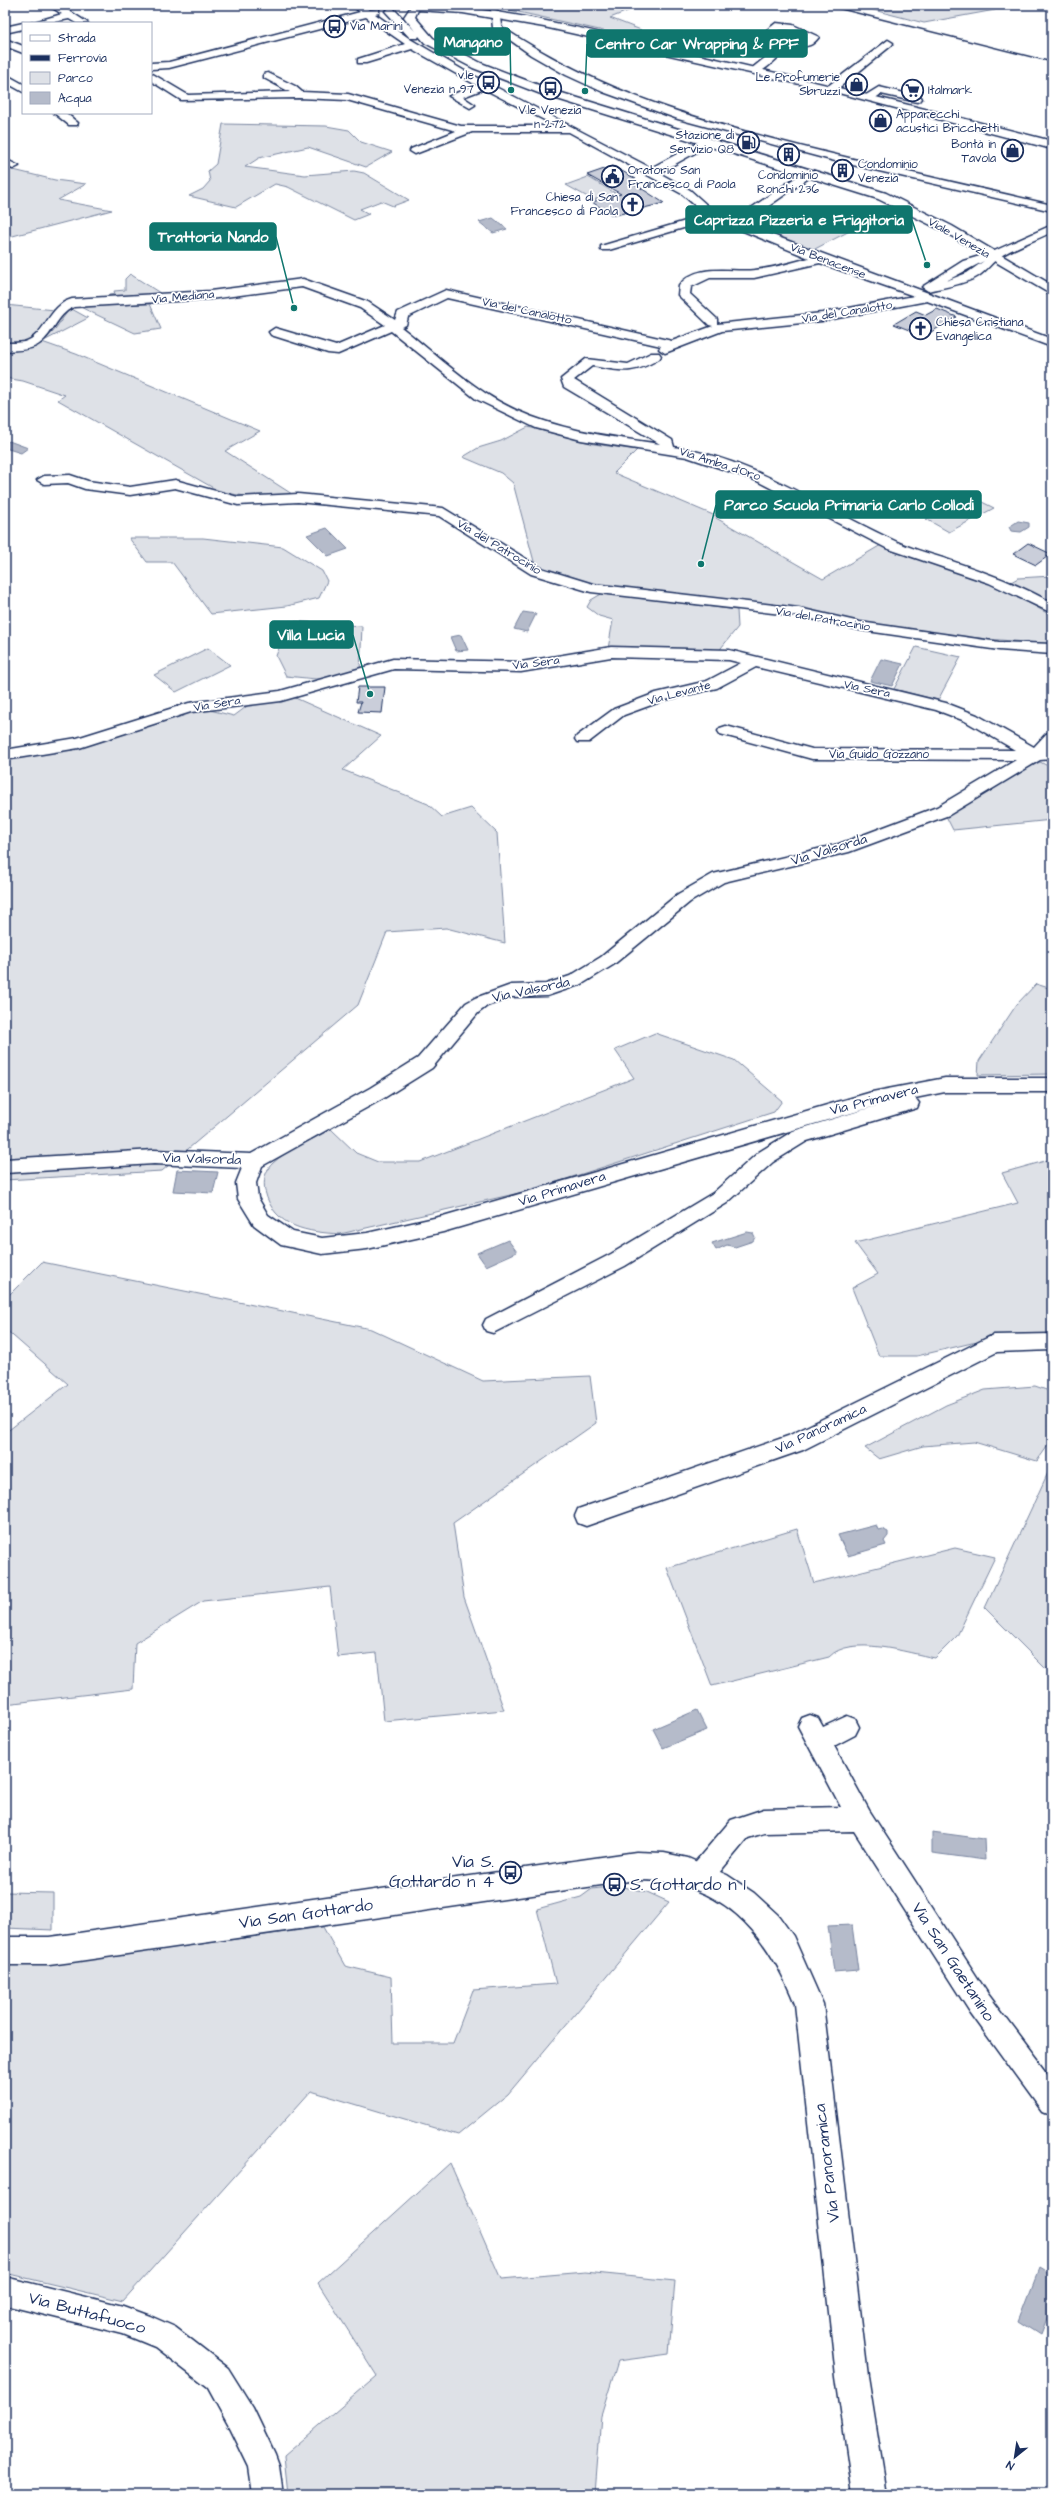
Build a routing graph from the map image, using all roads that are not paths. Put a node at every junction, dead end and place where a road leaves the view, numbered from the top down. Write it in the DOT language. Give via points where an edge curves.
graph roads {
  1 [pos="53,5"];
  2 [pos="357,5"];
  3 [pos="462,5"];
  4 [pos="416,7"];
  5 [pos="379,9"];
  6 [pos="495,14"];
  7 [pos="68,16"];
  8 [pos="41,22"];
  9 [pos="85,22"];
  10 [pos="22,26"];
  11 [pos="5,30"];
  12 [pos="5,42"];
  13 [pos="888,43"];
  14 [pos="413,44"];
  15 [pos="786,46"];
  16 [pos="22,50"];
  17 [pos="188,50"];
  18 [pos="437,53"];
  19 [pos="198,56"];
  20 [pos="362,61"];
  21 [pos="152,66"];
  22 [pos="755,71"];
  23 [pos="268,76"];
  24 [pos="5,77"];
  25 [pos="152,77"];
  26 [pos="480,78"];
  27 [pos="22,88"];
  28 [pos="832,88"];
  29 [pos="299,95"];
  30 [pos="870,97"];
  31 [pos="565,99"];
  32 [pos="917,99"];
  33 [pos="470,105"];
  34 [pos="60,114"];
  35 [pos="72,122"];
  36 [pos="570,129"];
  37 [pos="468,130"];
  38 [pos="707,142"];
  39 [pos="1052,145"];
  40 [pos="415,151"];
  41 [pos="651,173"];
  42 [pos="809,173"];
  43 [pos="1052,208"];
  44 [pos="717,215"];
  45 [pos="736,224"];
  46 [pos="1052,228"];
  47 [pos="605,248"];
  48 [pos="993,256"];
  49 [pos="820,259"];
  50 [pos="303,283"];
  51 [pos="934,288"];
  52 [pos="1052,291"];
  53 [pos="942,302"];
  54 [pos="713,322"];
  55 [pos="392,326"];
  56 [pos="275,332"];
  57 [pos="734,336"];
  58 [pos="1052,343"];
  59 [pos="5,346"];
  60 [pos="664,350"];
  61 [pos="667,448"];
  62 [pos="44,480"];
  63 [pos="1052,609"];
  64 [pos="1052,649"];
  65 [pos="755,661"];
  66 [pos="726,731"];
  67 [pos="1052,737"];
  68 [pos="582,739"];
  69 [pos="5,755"];
  70 [pos="1044,755"];
  71 [pos="1052,1085"];
  72 [pos="928,1087"];
  73 [pos="254,1161"];
  74 [pos="5,1166"];
  75 [pos="494,1325"];
  76 [pos="1052,1342"];
  77 [pos="586,1516"];
  78 [pos="847,1727"];
  79 [pos="860,1819"];
  80 [pos="700,1876"];
  81 [pos="5,1951"];
  82 [pos="1052,2101"];
  83 [pos="5,2291"];
  84 [pos="268,2494"];
  85 [pos="870,2494"];
  1 -- 7 [label="street"];
  2 -- 5 [label="street, Via Benacense"];
  3 -- 6 [label="street"];
  4 -- 5 [label="street"];
  4 -- 6 [label="street"];
  4 -- 18 [label="street, Viale Venezia" via="409,17 412,26"];
  5 -- 14 [label="street, Via Benacense"];
  5 -- 19 [label="street"];
  5 -- 26 [label="street, Viale Venezia" via="412,34"];
  6 -- 22 [label="street"];
  6 -- 43 [label="street" via="496,26 500,30 579,78 661,112 879,169"];
  7 -- 8 [label="street"];
  7 -- 9 [label="street"];
  10 -- 11 [label="street"];
  12 -- 16 [label="street"];
  13 -- 28 [label="street"];
  14 -- 18 [label="street, Via Benacense"];
  14 -- 20 [label="street"];
  15 -- 22 [label="street"];
  17 -- 19 [label="street"];
  18 -- 26 [label="street, Via Benacense"];
  18 -- 31 [label="street, Viale Venezia"];
  19 -- 21 [label="street" via="169,65"];
  22 -- 28 [label="street"];
  23 -- 29 [label="street"];
  24 -- 27 [label="street"];
  25 -- 29 [label="street" via="181,97 188,98"];
  26 -- 31 [label="street, Viale Venezia"];
  26 -- 33 [label="street" via="454,96"];
  26 -- 36 [label="street, Via Benacense"];
  28 -- 30 [label="street"];
  29 -- 37 [label="street" via="354,98"];
  30 -- 32 [label="street" via="879,90"];
  30 -- 39 [label="street"];
  31 -- 38 [label="street, Viale Venezia"];
  34 -- 35 [label="street"];
  36 -- 37 [label="street"];
  36 -- 41 [label="street, Via Benacense"];
  37 -- 40 [label="street"];
  38 -- 41 [label="street"];
  38 -- 42 [label="street, Viale Venezia"];
  41 -- 44 [label="street, Via Benacense" via="686,192 696,203"];
  42 -- 45 [label="street"];
  42 -- 48 [label="street, Viale Venezia" via="881,195"];
  44 -- 45 [label="street, Via Benacense"];
  44 -- 47 [label="street"];
  45 -- 49 [label="street, Via Benacense"];
  46 -- 48 [label="street, Via del Canalotto"];
  48 -- 51 [label="street, Via del Canalotto" via="989,264"];
  48 -- 52 [label="street, Viale Venezia"];
  49 -- 51 [label="street, Via Benacense"];
  49 -- 54 [label="street" via="754,274 709,272 696,277 685,286 684,295"];
  50 -- 55 [label="street, Via Amba d'Oro" via="364,305 389,320"];
  50 -- 59 [label="street, Via Mediana" via="210,296 78,302 63,307 45,334 31,344"];
  51 -- 53 [label="street, Via Benacense"];
  51 -- 60 [label="street, Via del Canalotto" via="822,317 722,327"];
  53 -- 57 [label="street, Via Benacense"];
  53 -- 58 [label="street, Via Benacense"];
  55 -- 56 [label="street" via="338,350"];
  55 -- 60 [label="street, Via del Canalotto" via="402,322 402,315 446,294"];
  55 -- 61 [label="street, Via Amba d'Oro" via="481,396 511,412 541,425 581,436"];
  60 -- 61 [label="street, Via del Canalotto" via="636,367 590,362 567,379 569,384 667,443"];
  61 -- 63 [label="street, Via Amba d'Oro" via="766,479 891,545 994,580"];
  62 -- 64 [label="street, Via del Patrocinio" via="70,479 85,485 130,491 175,484 238,502 298,498 443,512 536,571 591,588 799,612 860,626 999,646"];
  65 -- 68 [label="street, Via Levante" via="712,685 661,696 619,712"];
  65 -- 69 [label="street, Via Sera" via="729,655 610,652 521,667 393,664 281,696 189,708 79,742"];
  65 -- 70 [label="street, Via Sera" via="941,706 971,718"];
  66 -- 70 [label="street, Via Guido Gozzano" via="812,754"];
  67 -- 70 [label="street, Via Valsorda"];
  70 -- 73 [label="street, Via Valsorda" via="943,811 843,848 718,878 684,898 607,961 576,980 547,990 511,991 481,1002 472,1008 425,1063 377,1093"];
  71 -- 72 [label="street, Via Primavera" via="1009,1083"];
  72 -- 73 [label="street, Via Primavera" via="790,1121 443,1224 367,1241 322,1246 288,1239 261,1220 248,1199 246,1183"];
  72 -- 75 [label="street, Via Primavera" via="922,1100 800,1136 766,1157 720,1198 618,1260"];
  73 -- 74 [label="street, Via Valsorda" via="154,1157"];
  76 -- 77 [label="street, Via Panoramica" via="994,1344 795,1443"];
  78 -- 79 [label="street, Via San Gaetanino" via="815,1734"];
  79 -- 80 [label="street" via="764,1821 751,1824 740,1829"];
  79 -- 82 [label="street, Via San Gaetanino" via="979,2003"];
  80 -- 81 [label="street, Via San Gottardo" via="672,1867 636,1866 72,1948"];
  80 -- 85 [label="street, Via Panoramica" via="728,1889 756,1912 778,1937 809,2004 851,2368"];
  83 -- 84 [label="street, Via Buttafuoco" via="123,2320 165,2337 218,2378 242,2419 264,2465"];
}
